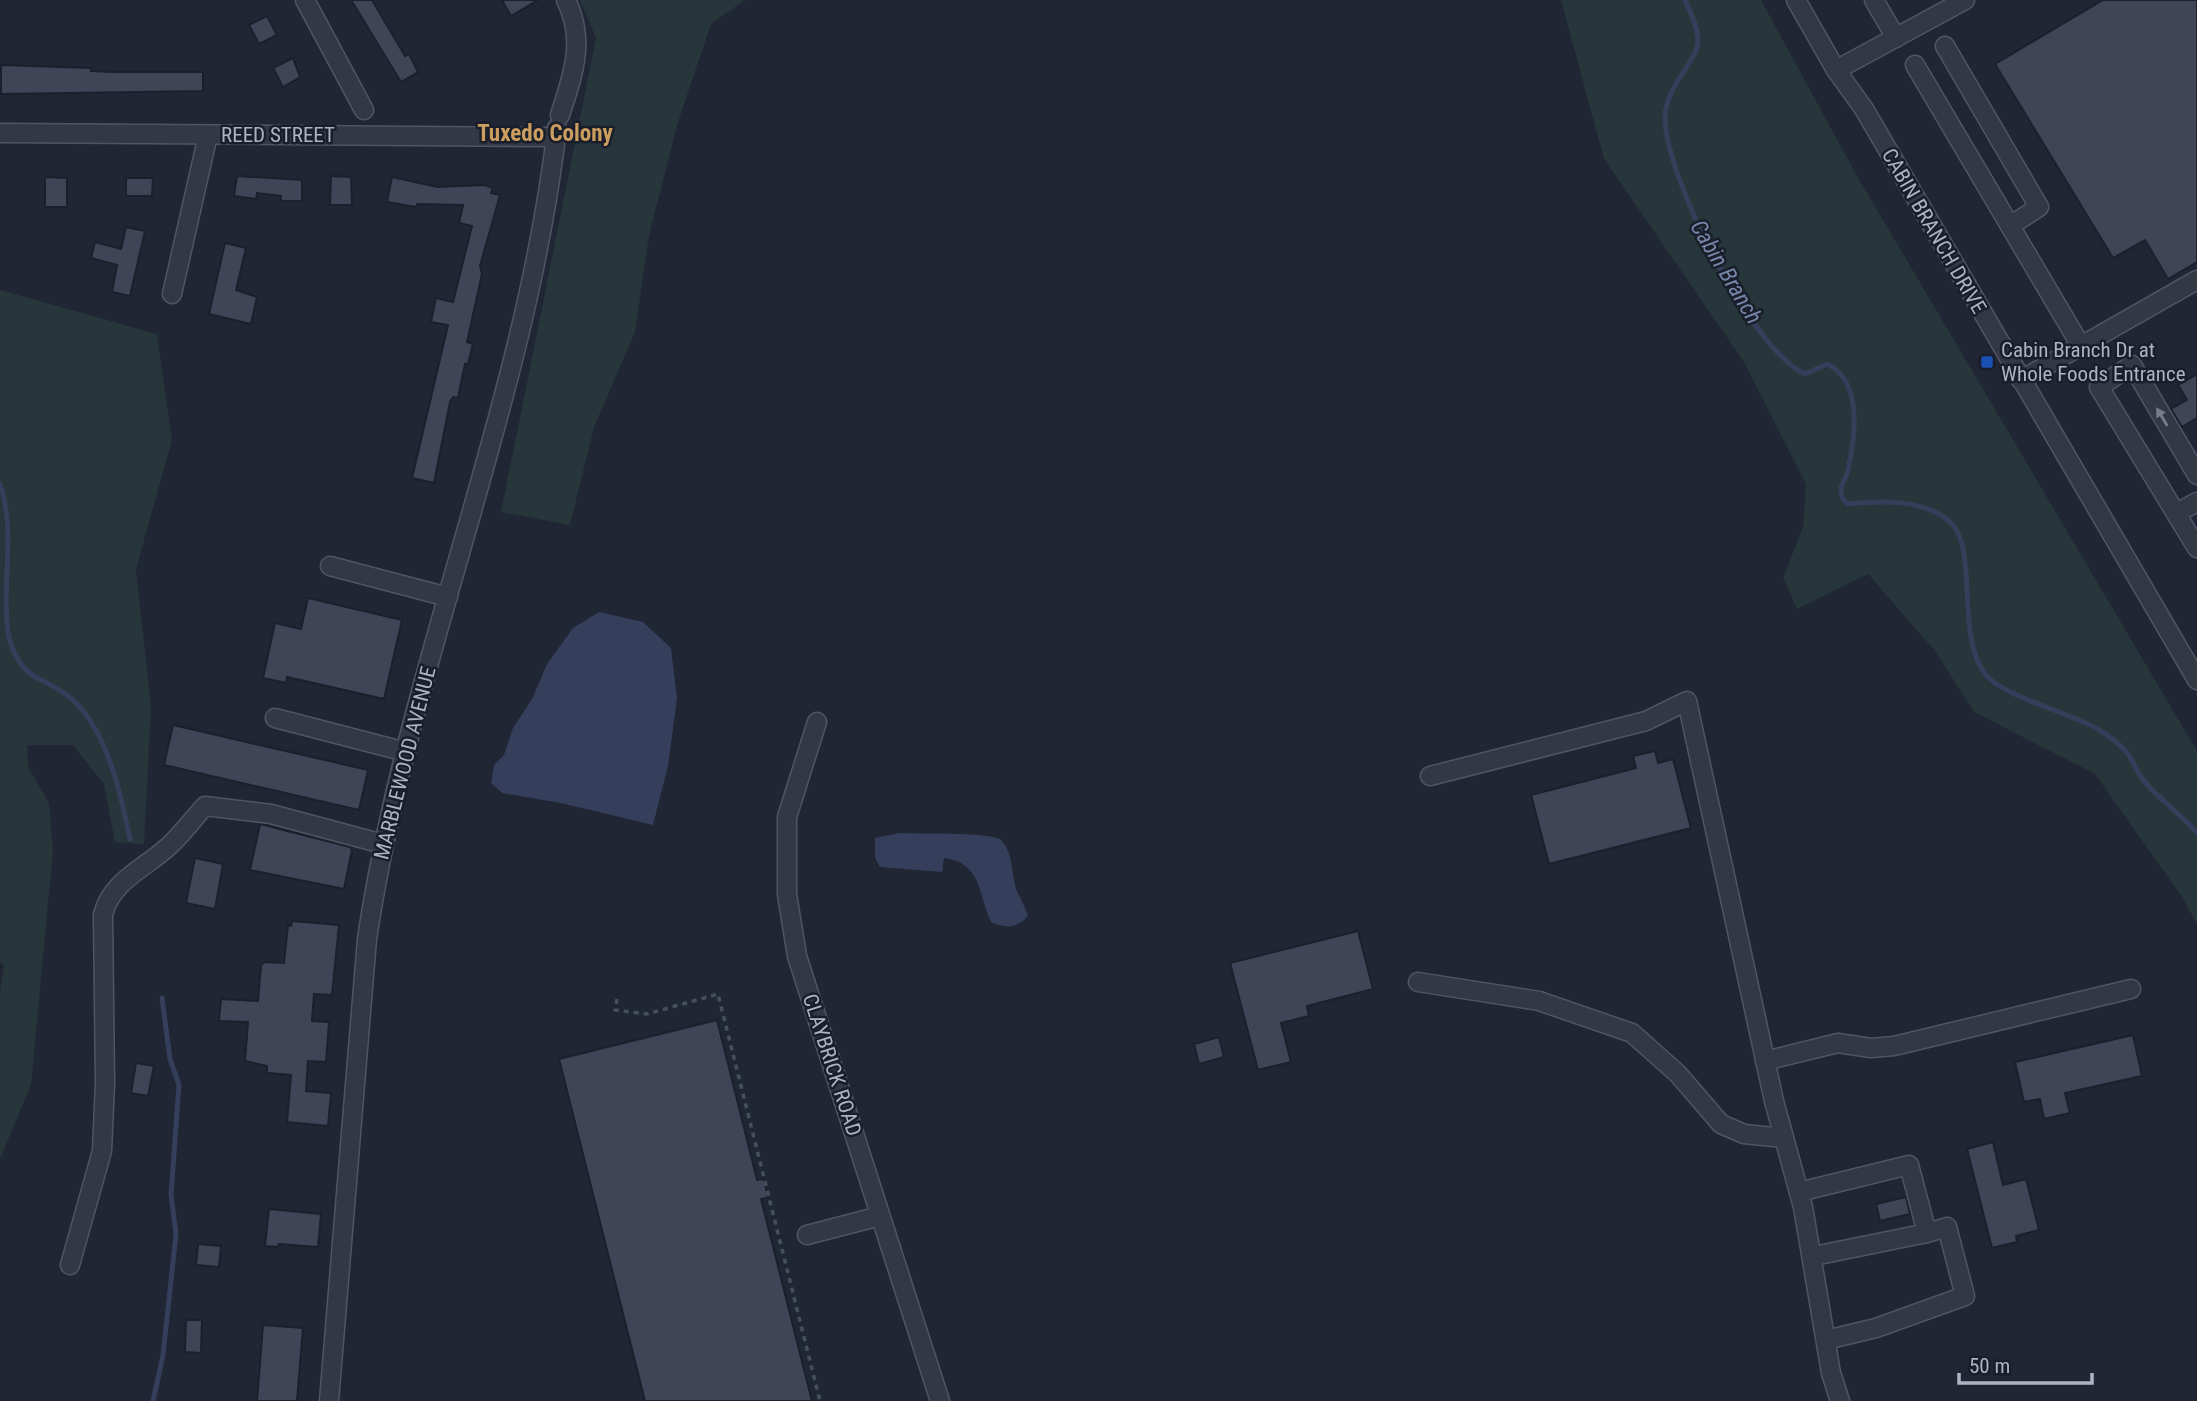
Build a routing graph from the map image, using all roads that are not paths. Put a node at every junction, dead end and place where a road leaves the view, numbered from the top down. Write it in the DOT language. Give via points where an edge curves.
graph roads {
  1 [pos="305,0"];
  2 [pos="566,0"];
  3 [pos="1796,0"];
  4 [pos="1874,0"];
  5 [pos="1965,0"];
  6 [pos="1896,37"];
  7 [pos="1945,46"];
  8 [pos="1915,65"];
  9 [pos="1836,70"];
  10 [pos="364,110"];
  11 [pos="558,126"];
  12 [pos="0,133"];
  13 [pos="208,135"];
  14 [pos="2010,226"];
  15 [pos="2197,280"];
  16 [pos="172,294"];
  17 [pos="2081,346"];
  18 [pos="2021,380"];
  19 [pos="2197,475"];
  20 [pos="2197,502"];
  21 [pos="2177,513"];
  22 [pos="2197,548"];
  23 [pos="330,566"];
  24 [pos="448,597"];
  25 [pos="2195,672"];
  26 [pos="275,719"];
  27 [pos="817,722"];
  28 [pos="406,752"];
  29 [pos="1430,776"];
  30 [pos="383,844"];
  31 [pos="1418,982"];
  32 [pos="2131,989"];
  33 [pos="1765,1061"];
  34 [pos="1784,1138"];
  35 [pos="1799,1192"];
  36 [pos="880,1216"];
  37 [pos="1927,1233"];
  38 [pos="807,1235"];
  39 [pos="1814,1256"];
  40 [pos="70,1265"];
  41 [pos="1826,1340"];
  42 [pos="329,1401"];
  43 [pos="940,1401"];
  44 [pos="1840,1401"];
  1 -- 10 [label="street"];
  2 -- 11 [label="street, MARBLEWOOD AVENUE" via="576,22 577,56"];
  3 -- 9 [label="street, CABIN BRANCH DRIVE"];
  4 -- 6 [label="street"];
  5 -- 6 [label="street"];
  6 -- 9 [label="street"];
  7 -- 14 [label="street" via="2039,207"];
  8 -- 14 [label="street"];
  9 -- 18 [label="street, CABIN BRANCH DRIVE" via="1864,109"];
  11 -- 13 [label="street, REED STREET"];
  11 -- 24 [label="street, MARBLEWOOD AVENUE" via="506,389"];
  12 -- 13 [label="street, REED STREET"];
  13 -- 16 [label="street"];
  14 -- 17 [label="street"];
  15 -- 17 [label="street"];
  17 -- 18 [label="street"];
  18 -- 25 [label="street, CABIN BRANCH DRIVE"];
  19 -- 21 [label="street, one-way" via="2132,365 2099,387"];
  20 -- 21 [label="street"];
  21 -- 22 [label="street"];
  23 -- 24 [label="street"];
  24 -- 28 [label="street, MARBLEWOOD AVENUE"];
  26 -- 28 [label="street"];
  27 -- 36 [label="street, CLAYBRICK ROAD" via="787,817 788,894 797,956"];
  28 -- 30 [label="street, MARBLEWOOD AVENUE"];
  29 -- 33 [label="street" via="1646,721 1687,701"];
  30 -- 40 [label="street" via="271,814 205,806 168,846 107,899 103,915 102,1151"];
  30 -- 42 [label="street, MARBLEWOOD AVENUE" via="367,939"];
  31 -- 34 [label="street" via="1539,1001 1632,1033 1678,1074 1721,1124 1744,1134"];
  32 -- 33 [label="street" via="1894,1046 1839,1043"];
  33 -- 34 [label="street"];
  34 -- 35 [label="street"];
  35 -- 37 [label="street" via="1909,1165"];
  35 -- 39 [label="street"];
  36 -- 38 [label="street"];
  36 -- 43 [label="street, CLAYBRICK ROAD"];
  37 -- 39 [label="street"];
  37 -- 41 [label="street" via="1947,1227 1965,1296 1876,1328"];
  39 -- 41 [label="street"];
  41 -- 44 [label="street"];
}
